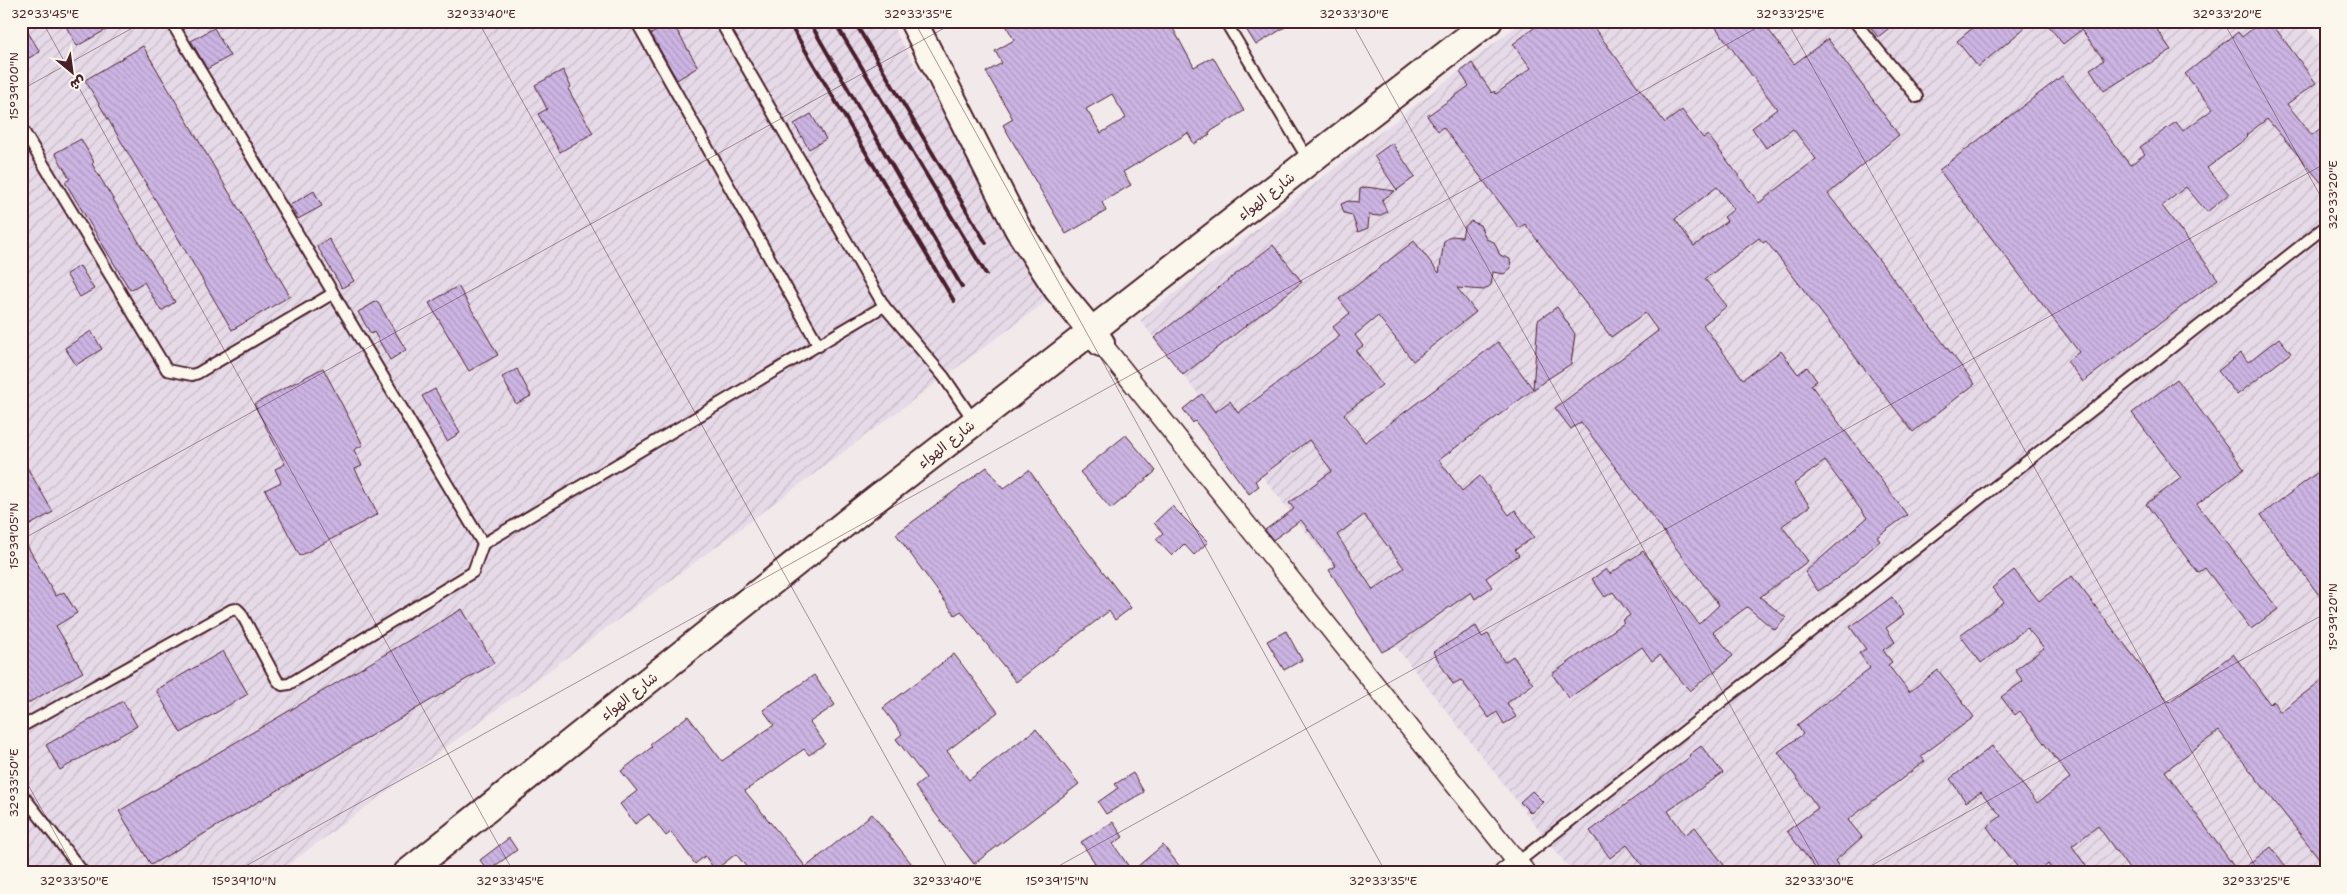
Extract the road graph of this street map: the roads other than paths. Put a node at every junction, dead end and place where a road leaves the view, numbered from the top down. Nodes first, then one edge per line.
1 (636, 21) edge
2 (720, 21) edge
3 (913, 21) edge
4 (1225, 21) edge
5 (1489, 21) edge
6 (1854, 21) edge
7 (176, 30) dead end
8 (1917, 96) dead end
9 (21, 127) edge
10 (1309, 162) junction
11 (2326, 226) edge
12 (332, 294) junction
13 (884, 306) junction
14 (1097, 337) junction
15 (819, 346) junction
16 (975, 422) junction
17 (483, 544) junction
18 (21, 728) edge
19 (21, 793) edge
20 (1516, 869) edge
21 (83, 872) edge
22 (407, 873) edge

1 - 15 lane
2 - 13 lane
3 - 14 street
4 - 10 lane
5 - 10 street, شارع الهواء
6 - 8 lane
7 - 12 lane
9 - 12 lane
10 - 14 street, شارع الهواء
11 - 20 lane
12 - 17 lane
13 - 15 lane
13 - 16 lane
14 - 16 street, شارع الهواء
14 - 20 street
15 - 17 lane
16 - 22 street, شارع الهواء
17 - 18 lane
19 - 21 lane

